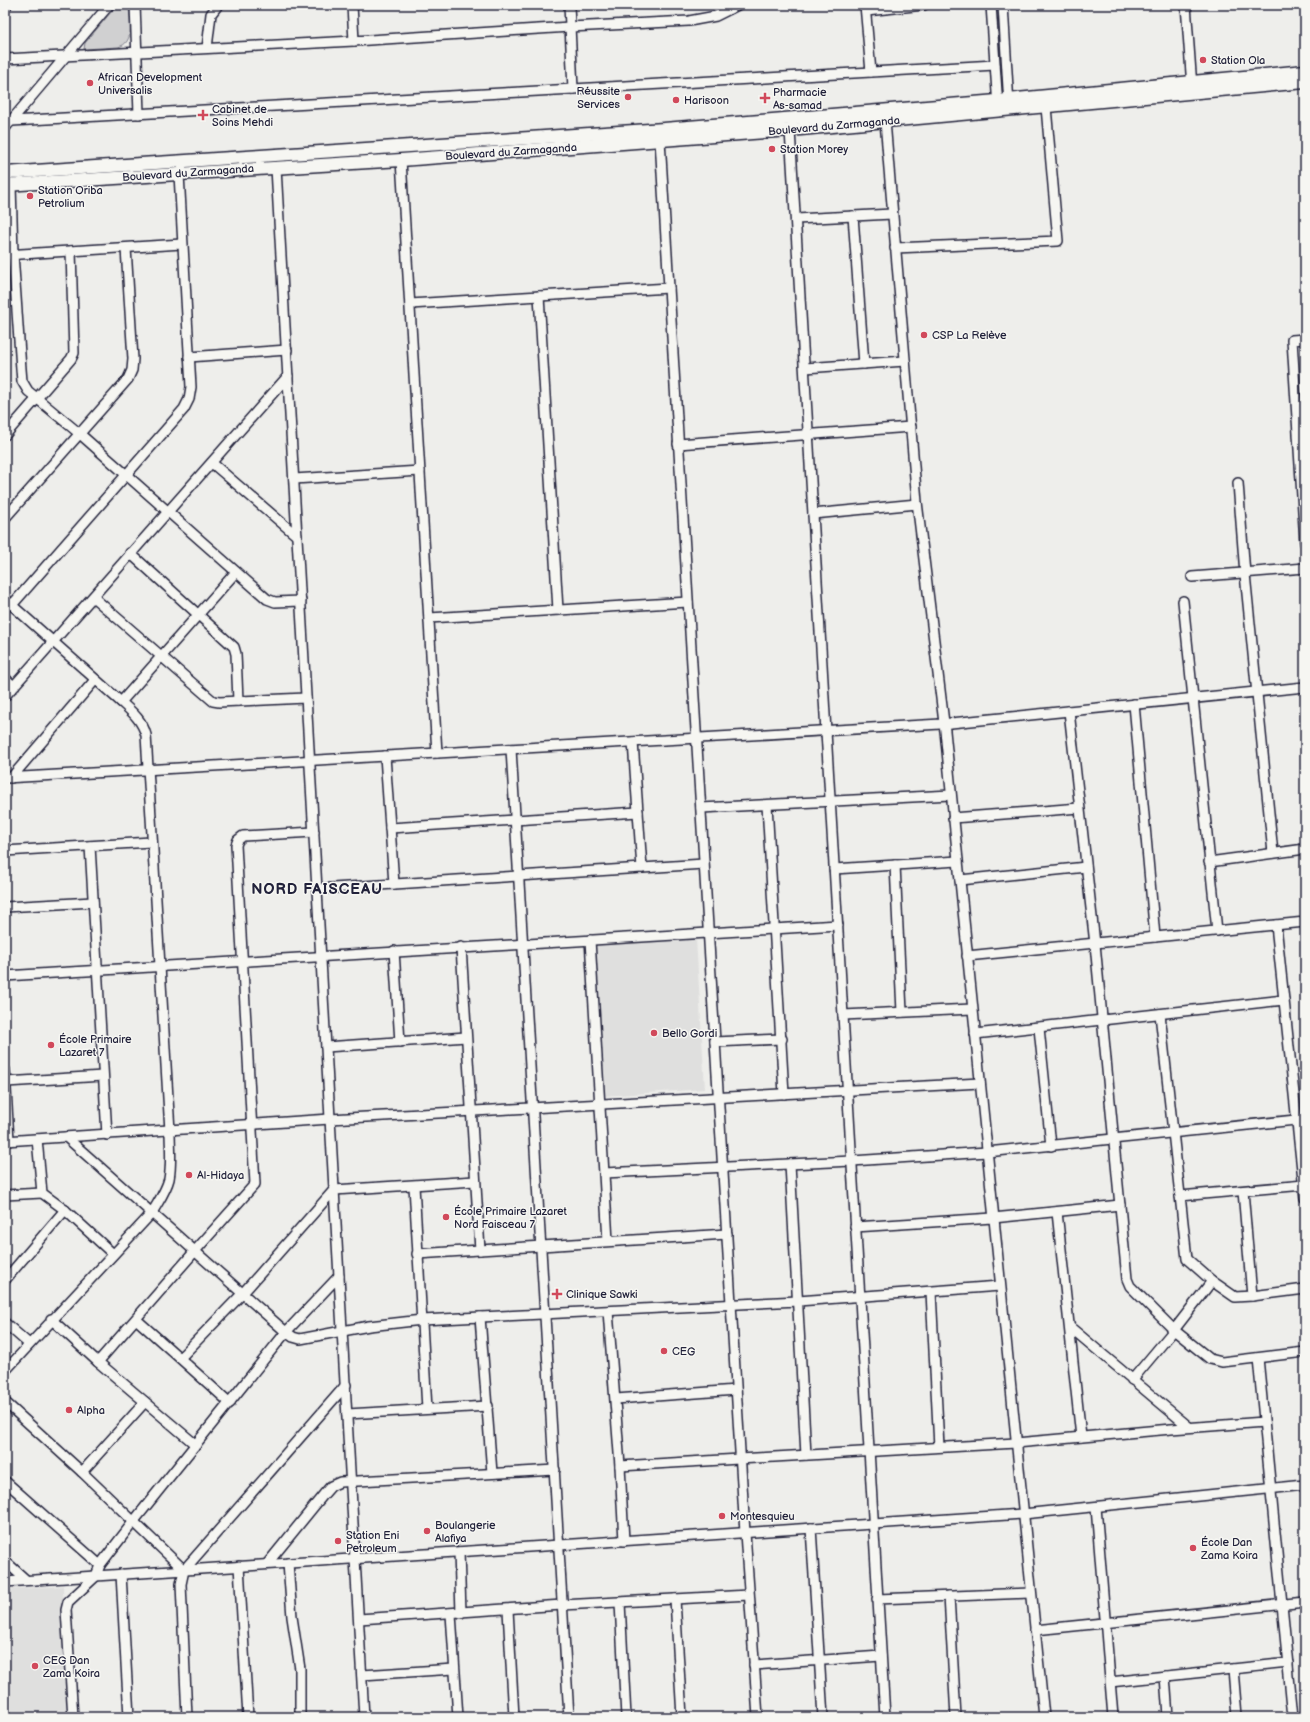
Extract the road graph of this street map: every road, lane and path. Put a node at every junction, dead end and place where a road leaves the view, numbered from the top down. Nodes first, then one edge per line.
1 (135, 5) edge
2 (218, 5) edge
3 (352, 5) edge
4 (569, 5) edge
5 (738, 5) edge
6 (924, 5) edge
7 (991, 5) edge
8 (1003, 5) edge
9 (1186, 5) edge
10 (105, 6) edge
11 (865, 8) edge
12 (570, 27) junction
13 (354, 41) junction
14 (207, 48) junction
15 (136, 52) junction
16 (65, 57) junction
17 (5, 59) edge
18 (995, 65) junction
19 (1305, 71) edge
20 (871, 72) junction
21 (1284, 78) junction
22 (1305, 82) edge
23 (1192, 87) junction
24 (573, 89) junction
25 (1006, 106) junction
26 (1046, 107) junction
27 (139, 114) junction
28 (12, 121) junction
29 (885, 121) junction
30 (5, 128) edge
31 (790, 130) junction
32 (660, 140) junction
33 (401, 160) junction
34 (276, 168) junction
35 (5, 173) edge
36 (179, 174) junction
37 (8, 185) edge
38 (892, 214) junction
39 (853, 216) junction
40 (796, 220) junction
41 (182, 244) junction
42 (126, 248) junction
43 (896, 248) junction
44 (71, 251) junction
45 (9, 254) edge
46 (669, 288) junction
47 (539, 296) junction
48 (410, 304) junction
49 (1305, 339) edge
50 (287, 350) junction
51 (189, 357) junction
52 (905, 362) junction
53 (864, 364) junction
54 (804, 368) junction
55 (288, 376) junction
56 (37, 398) junction
57 (911, 427) junction
58 (80, 434) junction
59 (808, 434) junction
60 (5, 435) edge
61 (678, 444) junction
62 (212, 463) junction
63 (420, 471) junction
64 (126, 475) junction
65 (294, 479) junction
66 (1238, 483) dead end
67 (917, 504) junction
68 (168, 513) junction
69 (813, 514) junction
70 (5, 518) edge
71 (297, 536) junction
72 (1305, 543) edge
73 (130, 554) junction
74 (1305, 568) edge
75 (236, 572) junction
76 (1245, 574) junction
77 (1192, 577) dead end
78 (93, 597) junction
79 (301, 601) junction
80 (1183, 601) dead end
81 (9, 602) edge
82 (688, 602) junction
83 (558, 610) junction
84 (199, 614) junction
85 (429, 618) junction
86 (52, 643) junction
87 (162, 656) junction
88 (5, 678) edge
89 (95, 680) junction
90 (1305, 686) edge
91 (14, 687) junction
92 (1256, 692) junction
93 (5, 696) edge
94 (306, 698) junction
95 (1193, 698) junction
96 (238, 701) junction
97 (121, 702) junction
98 (1134, 704) junction
99 (1069, 711) junction
100 (944, 724) junction
101 (826, 731) junction
102 (696, 738) junction
103 (633, 742) junction
104 (511, 749) junction
105 (437, 753) junction
106 (385, 756) junction
107 (310, 760) junction
108 (148, 770) junction
109 (8, 778) edge
110 (951, 795) junction
111 (830, 802) junction
112 (767, 805) junction
113 (701, 808) junction
114 (1079, 808) junction
115 (638, 812) junction
116 (953, 818) junction
117 (516, 820) junction
118 (390, 828) junction
119 (314, 832) junction
120 (152, 842) junction
121 (90, 846) junction
122 (1305, 849) edge
123 (5, 851) edge
124 (1273, 853) junction
125 (958, 861) junction
126 (1209, 862) junction
127 (704, 864) junction
128 (895, 865) junction
129 (1086, 867) junction
130 (642, 868) junction
131 (834, 869) junction
132 (519, 876) junction
133 (960, 880) junction
134 (394, 884) junction
135 (317, 889) junction
136 (93, 902) junction
137 (5, 907) edge
138 (1305, 922) edge
139 (838, 925) junction
140 (1276, 925) junction
141 (775, 928) junction
142 (1217, 931) junction
143 (708, 933) junction
144 (1155, 938) junction
145 (590, 940) junction
146 (523, 943) junction
147 (1095, 944) junction
148 (461, 947) junction
149 (394, 951) junction
150 (321, 956) junction
151 (967, 956) junction
152 (242, 962) junction
153 (159, 966) junction
154 (97, 969) junction
155 (5, 976) edge
156 (1284, 1000) junction
157 (972, 1009) junction
158 (902, 1012) junction
159 (1160, 1014) junction
160 (843, 1015) junction
161 (1102, 1020) junction
162 (1039, 1028) junction
163 (975, 1034) junction
164 (466, 1038) junction
165 (782, 1039) junction
166 (400, 1042) junction
167 (715, 1042) junction
168 (326, 1047) junction
169 (5, 1070) edge
170 (103, 1076) junction
171 (6, 1082) edge
172 (980, 1083) junction
173 (847, 1090) junction
174 (784, 1094) junction
175 (718, 1097) junction
176 (600, 1105) junction
177 (533, 1109) junction
178 (471, 1112) junction
179 (330, 1119) junction
180 (1301, 1120) edge
181 (252, 1126) junction
182 (170, 1131) junction
183 (1173, 1133) junction
184 (106, 1135) junction
185 (66, 1137) junction
186 (37, 1139) junction
187 (1113, 1139) junction
188 (7, 1141) edge
189 (1051, 1146) junction
190 (987, 1152) junction
191 (852, 1161) junction
192 (790, 1164) junction
193 (722, 1167) junction
194 (604, 1173) junction
195 (475, 1181) junction
196 (1304, 1185) junction
197 (414, 1186) junction
198 (334, 1190) junction
199 (1244, 1191) junction
200 (42, 1193) junction
201 (5, 1195) edge
202 (1180, 1196) junction
203 (1305, 1198) edge
204 (1120, 1205) junction
205 (65, 1210) junction
206 (1057, 1212) junction
207 (152, 1213) junction
208 (993, 1218) junction
209 (855, 1227) junction
210 (726, 1234) junction
211 (608, 1241) junction
212 (541, 1246) junction
213 (480, 1250) junction
214 (195, 1251) junction
215 (113, 1254) junction
216 (417, 1254) junction
217 (339, 1276) junction
218 (5, 1280) edge
219 (1212, 1280) junction
220 (1000, 1286) junction
221 (1305, 1289) edge
222 (931, 1292) junction
223 (243, 1293) junction
224 (860, 1296) junction
225 (1252, 1296) junction
226 (798, 1301) junction
227 (731, 1304) junction
228 (608, 1311) junction
229 (545, 1313) junction
230 (480, 1317) junction
231 (52, 1319) junction
232 (136, 1319) junction
233 (422, 1320) junction
234 (5, 1323) edge
235 (1070, 1327) junction
236 (1174, 1330) junction
237 (286, 1332) junction
238 (342, 1332) junction
239 (29, 1344) junction
240 (1305, 1352) edge
241 (180, 1358) junction
242 (1258, 1358) junction
243 (98, 1362) junction
244 (5, 1371) edge
245 (1132, 1380) junction
246 (346, 1386) junction
247 (736, 1390) junction
248 (616, 1399) junction
249 (5, 1402) edge
250 (145, 1402) junction
251 (230, 1403) junction
252 (488, 1406) junction
253 (427, 1409) junction
254 (347, 1414) junction
255 (1264, 1422) junction
256 (1189, 1427) junction
257 (1081, 1436) junction
258 (1016, 1443) junction
259 (196, 1445) junction
260 (939, 1447) junction
261 (869, 1451) junction
262 (806, 1455) junction
263 (740, 1460) junction
264 (620, 1466) junction
265 (555, 1470) junction
266 (82, 1472) junction
267 (492, 1473) junction
268 (5, 1481) edge
269 (351, 1481) junction
270 (1305, 1485) edge
271 (1271, 1489) junction
272 (1096, 1507) junction
273 (1023, 1514) junction
274 (134, 1521) junction
275 (873, 1524) junction
276 (811, 1528) junction
277 (745, 1533) junction
278 (624, 1541) junction
279 (560, 1545) junction
280 (459, 1552) junction
281 (355, 1558) junction
282 (5, 1561) edge
283 (288, 1563) junction
284 (267, 1564) junction
285 (100, 1566) junction
286 (239, 1566) junction
287 (184, 1570) junction
288 (121, 1574) junction
289 (96, 1576) junction
290 (26, 1580) junction
291 (5, 1582) edge
292 (1031, 1593) junction
293 (749, 1595) junction
294 (949, 1596) junction
295 (675, 1599) junction
296 (878, 1599) junction
297 (1305, 1602) edge
298 (620, 1603) junction
299 (562, 1605) junction
300 (1282, 1605) junction
301 (508, 1610) junction
302 (461, 1613) junction
303 (451, 1614) junction
304 (359, 1619) junction
305 (1105, 1622) junction
306 (1035, 1630) junction
307 (881, 1656) junction
308 (819, 1660) junction
309 (1288, 1663) junction
310 (754, 1665) junction
311 (454, 1669) junction
312 (1233, 1669) junction
313 (362, 1675) junction
314 (1165, 1676) junction
315 (1110, 1682) junction
316 (73, 1717) edge
317 (129, 1717) edge
318 (187, 1717) edge
319 (248, 1717) edge
320 (300, 1717) edge
321 (364, 1717) edge
322 (458, 1717) edge
323 (514, 1717) edge
324 (569, 1717) edge
325 (626, 1717) edge
326 (682, 1717) edge
327 (758, 1717) edge
328 (823, 1717) edge
329 (884, 1717) edge
330 (956, 1717) edge
331 (1044, 1717) edge
332 (1113, 1717) edge
333 (1168, 1717) edge
334 (1237, 1717) edge
335 (1293, 1717) edge

1 - 15 street
2 - 14 street
3 - 13 street
4 - 12 street
5 - 12 street
6 - 11 street
7 - 18 street
8 - 25 street
9 - 23 street
10 - 16 street
11 - 20 street
12 - 13 street
12 - 24 street
13 - 14 street
14 - 15 street
15 - 16 street
15 - 27 street
16 - 17 street
16 - 28 street
18 - 20 street
18 - 25 street
19 - 21 main road
20 - 24 street
21 - 22 main road
21 - 23 main road
23 - 25 main road
23 - 26 main road
24 - 27 street
25 - 26 main road
25 - 29 main road, Boulevard du Zarmaganda
25 - 35 main road, Boulevard du Zarmaganda
26 - 43 street
27 - 28 street
28 - 30 street
29 - 31 main road, Boulevard du Zarmaganda
29 - 38 street
31 - 32 main road, Boulevard du Zarmaganda
31 - 40 street
32 - 33 main road, Boulevard du Zarmaganda
32 - 46 street
33 - 34 main road, Boulevard du Zarmaganda
33 - 48 street
34 - 36 main road, Boulevard du Zarmaganda
34 - 50 street
36 - 37 main road, Boulevard du Zarmaganda
36 - 41 street
37 - 45 street
38 - 39 street
38 - 43 street
39 - 40 street
39 - 53 street
40 - 54 street
41 - 42 street
41 - 51 street
42 - 44 street
42 - 58 street
43 - 52 street
44 - 45 street
44 - 56 street
45 - 56 street
46 - 47 street
46 - 61 street
47 - 48 street
47 - 83 street
48 - 63 street
49 - 72 street
50 - 51 street
50 - 55 street
51 - 64 street
52 - 53 street
52 - 57 street
53 - 54 street
54 - 59 street
55 - 62 street
55 - 65 street
56 - 58 street
56 - 60 street
57 - 59 street
57 - 67 street
58 - 64 street
58 - 70 street
59 - 61 street
59 - 69 street
61 - 82 street
62 - 68 street
62 - 71 street
63 - 65 street
63 - 85 street
64 - 68 street
64 - 81 street
65 - 71 street
66 - 76 street
67 - 69 street
67 - 100 street
68 - 73 street
68 - 75 street
69 - 101 street
71 - 79 street
73 - 78 street
73 - 84 street
74 - 76 street
75 - 79 street
75 - 84 street
76 - 77 street
76 - 92 street
78 - 86 street
78 - 87 street
79 - 94 street
80 - 95 street
81 - 86 street
82 - 83 street
82 - 102 street
83 - 85 street
84 - 87 street
84 - 96 street
85 - 105 street
86 - 89 street
86 - 91 street
87 - 96 street
87 - 97 street
88 - 91 street
89 - 97 street
89 - 109 street
90 - 92 street
91 - 93 street
92 - 95 street
92 - 124 street
94 - 96 street
94 - 107 street
95 - 98 street
95 - 126 street
97 - 108 street
98 - 99 street
98 - 144 street
99 - 100 street
99 - 114 street
100 - 101 street
100 - 110 street
101 - 102 street
101 - 111 street
102 - 103 street
102 - 113 street
103 - 104 street
103 - 115 street
104 - 105 street
104 - 117 street
105 - 106 street
106 - 107 street
106 - 118 street
107 - 108 street
107 - 119 street
108 - 109 street
108 - 120 street
110 - 111 street
110 - 116 street
111 - 112 street
111 - 131 street
112 - 113 street
112 - 141 street
113 - 127 street
114 - 116 street
114 - 129 street
115 - 117 street
115 - 130 street
116 - 125 street
117 - 118 street
117 - 132 street
118 - 134 street
119 - 135 street
119 - 152 street
120 - 121 street
120 - 153 street
121 - 123 street
121 - 136 street
122 - 124 street
124 - 126 street
125 - 128 street
125 - 133 street
126 - 142 street
127 - 130 street
127 - 143 street
128 - 131 street
128 - 158 street
129 - 133 street
129 - 147 street
130 - 132 street
131 - 139 street
132 - 134 street
132 - 146 street
133 - 151 street
134 - 135 street
135 - 150 street
136 - 137 street
136 - 154 street
138 - 140 street
139 - 141 street
139 - 160 street
140 - 142 street
140 - 156 street
141 - 143 street
141 - 165 street
142 - 144 street
143 - 145 street
143 - 167 street
144 - 147 street
145 - 146 street
145 - 176 street
146 - 148 street
146 - 177 street
147 - 151 street
147 - 161 street
148 - 149 street
148 - 164 street
149 - 150 street
149 - 166 street
150 - 152 street
150 - 168 street
151 - 157 street
152 - 153 street
152 - 181 street
153 - 154 street
153 - 182 street
154 - 155 street
154 - 170 street
156 - 159 street
156 - 180 street
157 - 158 street
157 - 163 street
158 - 160 street
159 - 161 street
159 - 183 street
160 - 173 street
161 - 162 street
161 - 187 street
162 - 163 street
162 - 189 street
163 - 172 street
164 - 166 street
164 - 178 street
165 - 167 street
165 - 174 street
166 - 168 street
167 - 175 street
168 - 179 street
169 - 171 street
170 - 171 street
170 - 184 street
171 - 188 street
172 - 173 street
172 - 190 street
173 - 174 street
173 - 191 street
174 - 175 street
175 - 176 street
175 - 193 street
176 - 177 street
176 - 194 street
177 - 178 street
177 - 212 street
178 - 179 street
178 - 195 street
179 - 181 street
179 - 198 street
180 - 183 street
180 - 196 street
181 - 182 street
181 - 214 street
182 - 184 street
182 - 207 street
183 - 187 street
183 - 202 street
184 - 185 street
185 - 186 street
185 - 207 street
186 - 188 street
186 - 200 street
187 - 189 street
187 - 204 street
189 - 190 street
190 - 191 street
190 - 208 street
191 - 192 street
191 - 209 street
192 - 193 street
192 - 226 street
193 - 194 street
193 - 210 street
194 - 211 street
195 - 197 street
195 - 213 street
196 - 199 street
196 - 203 street
197 - 198 street
197 - 216 street
198 - 217 street
198 - 223 street
199 - 202 street
199 - 225 street
200 - 201 street
200 - 205 street
202 - 219 street
204 - 206 street
204 - 236 street
205 - 215 street
205 - 218 street
206 - 208 street
206 - 235 street
207 - 214 street
207 - 215 street
208 - 209 street
208 - 220 street
209 - 224 street
210 - 211 street
210 - 227 street
211 - 212 street
212 - 213 street
212 - 229 street
213 - 216 street
214 - 223 street
214 - 232 street
215 - 231 street
216 - 233 street
217 - 237 street
217 - 238 street
219 - 225 street
219 - 236 street
220 - 222 street
220 - 258 street
221 - 225 street
222 - 224 street
222 - 260 street
223 - 237 street
223 - 241 street
224 - 226 street
224 - 261 street
226 - 227 street
226 - 262 street
227 - 228 street
227 - 247 street
228 - 229 street
228 - 248 street
229 - 230 street
229 - 265 street
230 - 233 street
230 - 252 street
231 - 239 street
231 - 243 street
232 - 241 street
232 - 243 street
233 - 238 street
233 - 253 street
234 - 239 street
235 - 245 street
235 - 257 street
236 - 242 street
236 - 245 street
237 - 238 street
237 - 251 street
238 - 246 street
239 - 244 street
240 - 242 street
241 - 251 street
242 - 255 street
243 - 250 street
245 - 256 street
246 - 254 street
246 - 287 street
247 - 248 street
247 - 263 street
248 - 264 street
249 - 266 street
250 - 259 street
250 - 266 street
251 - 259 street
252 - 253 street
252 - 267 street
253 - 254 street
254 - 269 street
255 - 256 street
255 - 271 street
256 - 257 street
257 - 258 street
258 - 260 street
258 - 273 street
259 - 274 street
260 - 261 street
261 - 262 street
261 - 275 street
262 - 263 street
263 - 264 street
263 - 277 street
264 - 278 street
265 - 267 street
265 - 279 street
266 - 274 street
267 - 269 street
268 - 285 street
269 - 281 street
269 - 284 street
270 - 271 street
271 - 272 street
271 - 300 street
272 - 273 street
272 - 305 street
273 - 275 street
273 - 292 street
274 - 285 street
274 - 287 street
275 - 276 street
275 - 296 street
276 - 277 street
276 - 308 street
277 - 278 street
277 - 293 street
278 - 279 street
279 - 280 street
279 - 299 street
280 - 281 street
280 - 302 street
281 - 283 street
281 - 304 street
282 - 290 street
283 - 284 street
283 - 320 street
284 - 286 street
285 - 289 street
286 - 287 street
286 - 319 street
287 - 288 street
287 - 318 street
288 - 289 street
288 - 317 street
289 - 290 street
289 - 316 street
290 - 291 street
292 - 294 street
292 - 306 street
293 - 295 street
293 - 310 street
294 - 296 street
294 - 330 street
295 - 298 street
295 - 326 street
296 - 307 street
297 - 300 street
298 - 299 street
298 - 325 street
299 - 301 street
299 - 324 street
300 - 305 street
300 - 309 street
301 - 302 street
301 - 323 street
302 - 303 street
303 - 304 street
303 - 311 street
304 - 313 street
305 - 306 street
305 - 315 street
306 - 331 street
307 - 308 street
307 - 329 street
308 - 310 street
308 - 328 street
309 - 312 street
309 - 335 street
310 - 327 street
311 - 313 street
311 - 322 street
312 - 314 street
312 - 334 street
313 - 321 street
314 - 315 street
314 - 333 street
315 - 332 street

